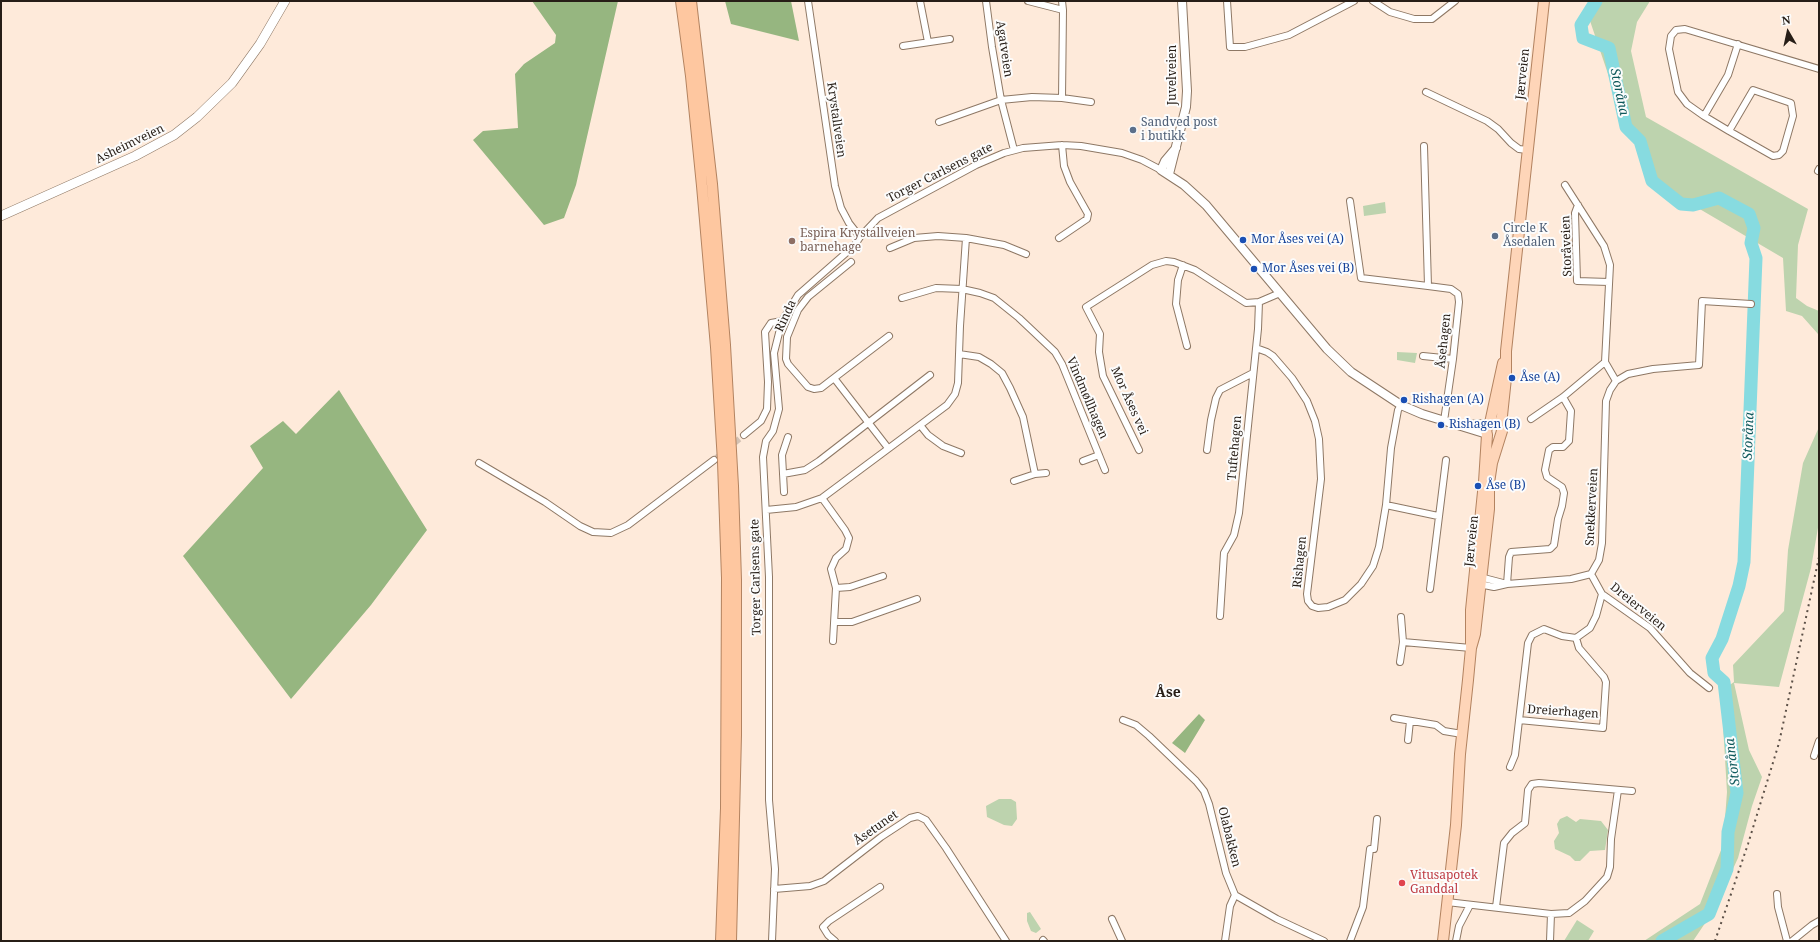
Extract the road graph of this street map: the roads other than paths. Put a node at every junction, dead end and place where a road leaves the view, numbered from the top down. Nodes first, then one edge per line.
1 (285, 1) edge
2 (681, 1) edge
3 (691, 1) edge
4 (808, 1) edge
5 (920, 1) edge
6 (986, 1) edge
7 (1028, 1) edge
8 (1062, 1) edge
9 (1182, 1) edge
10 (1227, 1) edge
11 (1354, 1) edge
12 (1373, 1) edge
13 (1455, 1) edge
14 (1544, 1) edge
15 (1063, 10) junction
16 (950, 39) dead end
17 (928, 42) junction
18 (1738, 44) junction
19 (903, 46) dead end
20 (1819, 69) edge
21 (1426, 92) dead end
22 (1062, 98) junction
23 (1001, 100) junction
24 (1091, 102) dead end
25 (1704, 116) junction
26 (939, 122) dead end
27 (1729, 131) junction
28 (1062, 145) junction
29 (1424, 146) dead end
30 (1176, 148) junction
31 (1014, 150) junction
32 (1527, 150) junction
33 (1161, 170) junction
34 (1169, 174) junction
35 (1565, 185) dead end
36 (1350, 201) dead end
37 (1578, 205) junction
38 (1, 216) edge
39 (860, 237) junction
40 (966, 238) junction
41 (1059, 238) dead end
42 (890, 248) dead end
43 (1026, 254) dead end
44 (851, 262) dead end
45 (1183, 265) junction
46 (1609, 282) junction
47 (1428, 286) junction
48 (962, 289) junction
49 (1280, 293) junction
50 (902, 298) dead end
51 (1259, 302) junction
52 (1751, 304) dead end
53 (782, 321) junction
54 (889, 336) dead end
55 (1187, 346) dead end
56 (1256, 348) junction
57 (1506, 352) junction
58 (959, 354) junction
59 (1423, 356) dead end
60 (1453, 359) junction
61 (1604, 362) junction
62 (1253, 373) junction
63 (930, 375) dead end
64 (834, 378) junction
65 (1616, 381) junction
66 (1563, 397) junction
67 (1401, 405) junction
68 (1531, 419) dead end
69 (1444, 421) junction
70 (868, 422) junction
71 (1489, 424) junction
72 (920, 425) junction
73 (1460, 425) junction
74 (1501, 425) junction
75 (744, 435) tunnel mouth
76 (1487, 435) junction
77 (788, 437) dead end
78 (1500, 437) junction
79 (888, 448) junction
80 (1138, 450) dead end
81 (1207, 450) dead end
82 (960, 453) dead end
83 (1099, 455) junction
84 (714, 460) tunnel mouth
85 (1446, 460) dead end
86 (1083, 461) dead end
87 (479, 462) dead end
88 (1105, 470) dead end
89 (1046, 473) dead end
90 (783, 474) junction
91 (1035, 474) junction
92 (1014, 481) dead end
93 (784, 492) dead end
94 (822, 498) junction
95 (1386, 505) junction
96 (766, 510) junction
97 (1438, 516) junction
98 (1591, 574) junction
99 (883, 576) dead end
100 (1479, 580) junction
101 (1507, 584) junction
102 (836, 588) junction
103 (1430, 589) dead end
104 (1602, 594) junction
105 (917, 599) dead end
106 (1220, 616) dead end
107 (1401, 617) dead end
108 (834, 622) junction
109 (1576, 638) junction
110 (833, 641) dead end
111 (1402, 642) junction
112 (1471, 648) junction
113 (1400, 662) dead end
114 (1708, 688) dead end
115 (1394, 718) dead end
116 (1123, 720) dead end
117 (1519, 720) junction
118 (1410, 721) junction
119 (1462, 734) junction
120 (1408, 740) dead end
121 (1819, 741) edge
122 (1460, 754) junction
123 (1814, 756) dead end
124 (1510, 766) dead end
125 (1618, 790) junction
126 (1632, 791) dead end
127 (1378, 820) dead end
128 (880, 888) dead end
129 (774, 889) junction
130 (1777, 894) dead end
131 (1235, 895) junction
132 (1447, 902) junction
133 (1470, 905) junction
134 (1496, 907) junction
135 (1551, 914) junction
136 (1112, 919) dead end
137 (1819, 921) edge
138 (721, 941) edge
139 (730, 941) edge
140 (772, 941) edge
141 (835, 941) edge
142 (1006, 941) edge
143 (1122, 941) edge
144 (1225, 941) edge
145 (1324, 941) edge
146 (1350, 941) edge
147 (1438, 941) edge
148 (1443, 941) edge
149 (1456, 941) edge
150 (1550, 941) edge
151 (1787, 941) edge
152 (1792, 941) edge

1 - 38 main road, Asheimveien
2 - 138 highway
3 - 139 highway
4 - 39 street, Krystallveien
5 - 17 street
6 - 23 street, Agatveien
7 - 15 street
8 - 15 street
9 - 30 street, Juvelveien
10 - 11 street
12 - 13 street
14 - 32 main road, Jærveien
15 - 22 street
16 - 17 street
17 - 19 street
18 - 20 street
18 - 25 street
18 - 25 street
21 - 32 street
22 - 23 street
22 - 24 street
23 - 26 street
23 - 31 street, Agatveien
25 - 27 street
27 - 27 street
28 - 31 street, Torger Carlsens gate
28 - 33 street, Torger Carlsens gate
28 - 41 street
29 - 47 street
30 - 33 street, Juvelveien
30 - 34 street, Juvelveien
31 - 39 street, Torger Carlsens gate
32 - 57 main road, Jærveien
33 - 34 street, Torger Carlsens gate
34 - 49 street, Torger Carlsens gate
35 - 37 street
36 - 47 street, Åsehagen
37 - 46 street
37 - 46 street, Storåveien
39 - 53 street, Torger Carlsens gate
40 - 42 street
40 - 43 street
40 - 48 street
44 - 64 street, Rinda
45 - 51 street, Mor Åses vei
45 - 55 street
45 - 80 street, Mor Åses vei
46 - 61 street
47 - 60 street, Åsehagen
48 - 50 street, Vindmøllhagen
48 - 58 street
48 - 83 street, Vindmøllhagen
49 - 51 street
49 - 67 street, Torger Carlsens gate
51 - 56 street, Tuftehagen
52 - 65 street
53 - 75 street
53 - 96 street, Torger Carlsens gate
54 - 64 street, Rinda
56 - 62 street, Tuftehagen
56 - 95 street, Rishagen
57 - 71 main road, Jærveien
57 - 74 main road, Jærveien
58 - 72 street
58 - 91 street
59 - 60 street
60 - 69 street, Åsehagen
61 - 65 street
61 - 66 street
62 - 81 street
62 - 106 street, Tuftehagen
63 - 70 street
64 - 70 street
65 - 98 street, Snekkerveien
66 - 68 street
66 - 101 street
67 - 69 street, Torger Carlsens gate
67 - 95 street, Rishagen
69 - 73 street, Torger Carlsens gate
70 - 79 street
70 - 90 street
71 - 73 street, Torger Carlsens gate
71 - 74 main road
71 - 76 main road
72 - 79 street
72 - 82 street
73 - 76 street, Torger Carlsens gate
74 - 78 main road
76 - 78 main road
76 - 100 main road, Jærveien
77 - 90 street
78 - 100 main road, Jærveien
79 - 94 street
83 - 86 street
83 - 88 street, Vindmøllhagen
84 - 87 street
85 - 97 street
89 - 91 street
90 - 93 street
91 - 92 street
94 - 96 street
94 - 102 street
95 - 97 street
96 - 129 street, Torger Carlsens gate
97 - 103 street
98 - 101 street
98 - 104 street, Dreierveien
99 - 102 street
100 - 101 street
100 - 112 main road, Jærveien
102 - 108 street
104 - 109 street
104 - 114 street, Dreierveien
105 - 108 street
107 - 111 street
108 - 110 street
109 - 117 street, Dreierhagen
109 - 117 street, Dreierhagen
111 - 112 street
111 - 113 street
112 - 119 main road, Jærveien
115 - 118 street
116 - 131 street, Olabakken
117 - 124 street, Dreierhagen
118 - 119 street
118 - 120 street
119 - 122 main road, Jærveien
121 - 123 street
122 - 132 main road, Jærveien
122 - 147 main road, Jærveien
125 - 126 street
125 - 134 street
125 - 135 street
127 - 146 street
128 - 141 street
129 - 140 street, Torger Carlsens gate
129 - 142 street, Åsetunet
130 - 151 street
131 - 144 street
131 - 145 street
132 - 133 street
132 - 148 main road, Jærveien
133 - 134 street
133 - 149 street
134 - 135 street
135 - 150 street
136 - 143 street
137 - 152 street

